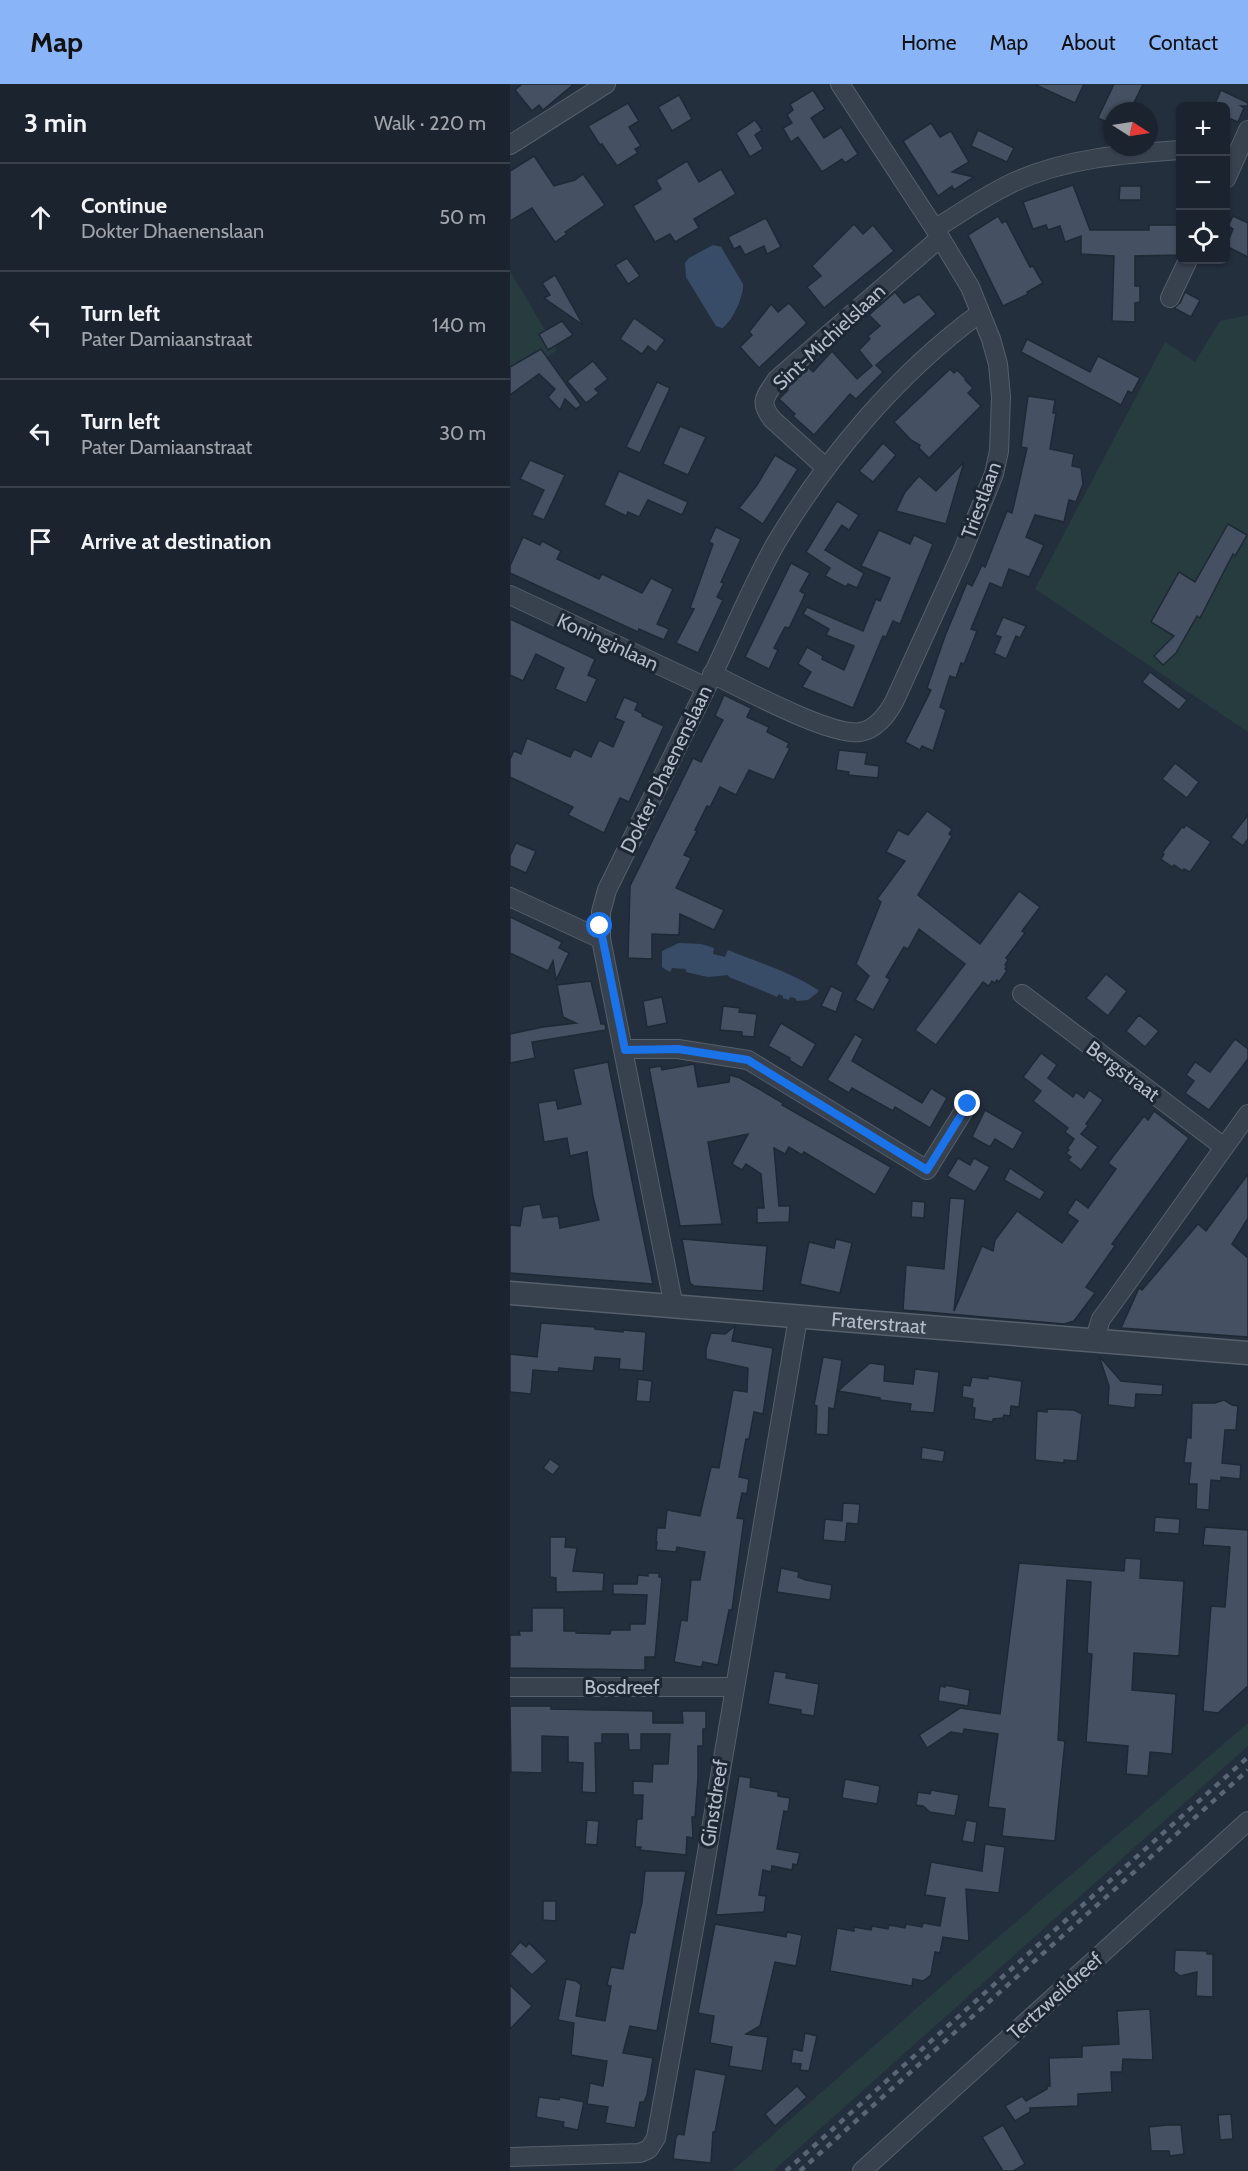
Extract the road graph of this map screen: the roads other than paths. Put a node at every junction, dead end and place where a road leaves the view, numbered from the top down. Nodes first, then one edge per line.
1 (606, 84) edge
2 (840, 84) edge
3 (1238, 140) edge
4 (510, 145) edge
5 (1176, 150) edge
6 (1230, 165) edge
7 (937, 234) junction
8 (1186, 264) edge
9 (1170, 298) dead end
10 (980, 313) junction
11 (826, 468) junction
12 (510, 595) edge
13 (709, 680) junction
14 (510, 897) edge
15 (601, 939) junction
16 (1022, 994) dead end
17 (625, 1050) junction
18 (968, 1104) dead end
19 (1248, 1114) edge
20 (1224, 1147) junction
21 (510, 1293) edge
22 (674, 1307) junction
23 (798, 1318) junction
24 (1094, 1341) junction
25 (1248, 1353) edge
26 (510, 1687) edge
27 (734, 1687) junction
28 (1248, 1821) edge
29 (510, 2157) edge
30 (862, 2171) edge

1 - 4 street
2 - 7 street, Triestlaan
3 - 6 street
5 - 7 street, Sint-Michielslaan
7 - 10 street, Triestlaan
7 - 11 street, Sint-Michielslaan
8 - 9 street
10 - 11 street, Dokter Dhaenenslaan
10 - 13 street, Triestlaan
11 - 13 street, Dokter Dhaenenslaan
12 - 13 street, Koninginlaan
13 - 15 street, Dokter Dhaenenslaan
14 - 15 street
15 - 17 street, Dokter Dhaenenslaan
16 - 20 street, Bergstraat
17 - 18 street
17 - 22 street, Dokter Dhaenenslaan
19 - 20 street
20 - 24 street
21 - 22 street, Fraterstraat
22 - 23 street, Fraterstraat
23 - 24 street, Fraterstraat
23 - 27 street, Ginstdreef
24 - 25 street, Fraterstraat
26 - 27 street, Bosdreef
27 - 29 street, Ginstdreef
28 - 30 street, Tertzweildreef

